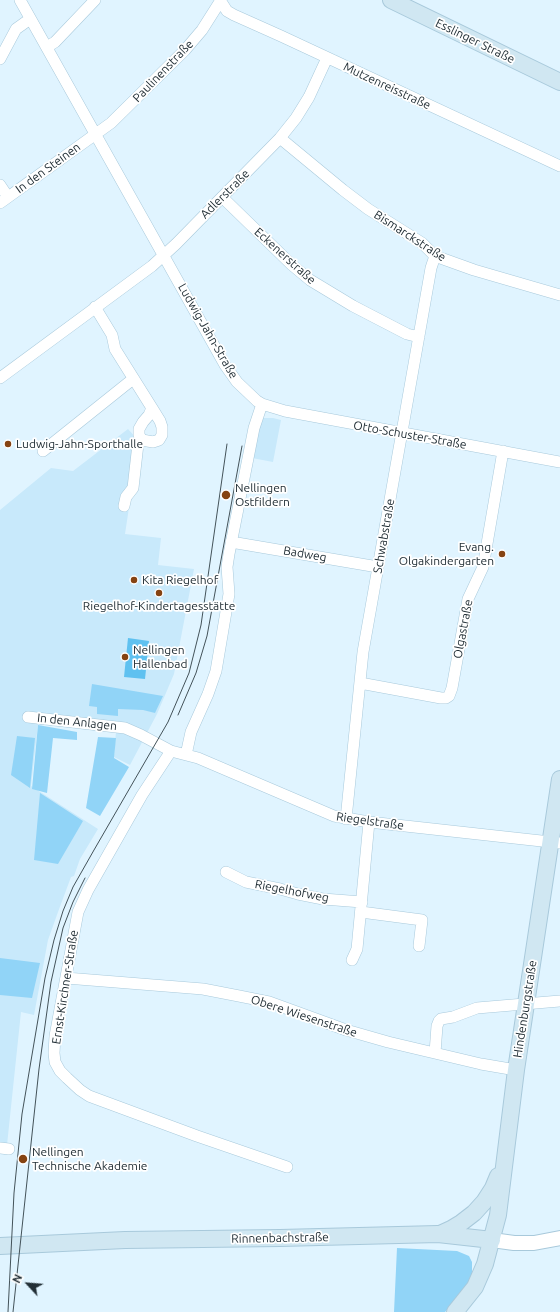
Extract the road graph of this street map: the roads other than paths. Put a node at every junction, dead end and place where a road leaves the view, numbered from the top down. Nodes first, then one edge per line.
1 (20, 0) edge
2 (95, 0) edge
3 (221, 0) edge
4 (391, 0) edge
5 (30, 19) junction
6 (47, 47) junction
7 (327, 58) junction
8 (0, 59) edge
9 (560, 82) edge
10 (96, 135) junction
11 (280, 138) junction
12 (560, 166) edge
13 (0, 185) edge
14 (222, 197) junction
15 (4, 200) edge
16 (163, 255) junction
17 (435, 256) junction
18 (560, 295) edge
19 (95, 307) junction
20 (419, 336) junction
21 (0, 378) edge
22 (133, 380) junction
23 (262, 404) junction
24 (152, 408) junction
25 (402, 433) junction
26 (142, 440) junction
27 (43, 451) dead end
28 (503, 451) junction
29 (560, 462) edge
30 (124, 506) dead end
31 (232, 542) junction
32 (378, 567) junction
33 (360, 683) junction
34 (28, 717) dead end
35 (147, 738) joint
36 (171, 751) junction
37 (186, 755) junction
38 (560, 779) edge
39 (346, 819) junction
40 (369, 822) junction
41 (555, 843) edge
42 (226, 872) dead end
43 (361, 907) junction
44 (419, 946) dead end
45 (352, 960) dead end
46 (66, 978) junction
47 (560, 1001) edge
48 (527, 1005) junction
49 (436, 1053) junction
50 (516, 1070) junction
51 (503, 1166) junction
52 (287, 1167) dead end
53 (438, 1234) junction
54 (560, 1238) edge
55 (492, 1240) junction
56 (0, 1246) edge
57 (455, 1312) edge

1 - 5 street, Ludwig-Jahn-Straße
2 - 6 street
3 - 7 street, Mutzenreisstraße
3 - 10 street, Paulinenstraße
4 - 9 main road, Esslinger Straße
5 - 6 street, Ludwig-Jahn-Straße
5 - 8 street
6 - 10 street, Ludwig-Jahn-Straße
7 - 11 street, Adlerstraße
7 - 12 street, Mutzenreisstraße
10 - 15 street, In den Steinen
10 - 16 street, Ludwig-Jahn-Straße
11 - 14 street, Adlerstraße
11 - 17 street, Bismarckstraße
13 - 15 street
14 - 16 street, Adlerstraße
14 - 20 street, Eckenerstraße
16 - 19 street, Adlerstraße
16 - 23 street, Ludwig-Jahn-Straße
17 - 18 street, Bismarckstraße
17 - 20 street, Schwabstraße
19 - 21 street, Adlerstraße
19 - 22 street
20 - 25 street, Schwabstraße
22 - 24 street
22 - 27 street
23 - 25 street, Otto-Schuster-Straße
23 - 31 street
24 - 26 street
24 - 26 street
25 - 28 street, Otto-Schuster-Straße
25 - 32 street, Schwabstraße
26 - 30 street
28 - 29 street, Otto-Schuster-Straße
28 - 33 street, Olgastraße
31 - 32 street, Badweg
31 - 37 street
32 - 33 street, Schwabstraße
33 - 39 street, Schwabstraße
34 - 35 street, In den Anlagen
35 - 36 street, Riegelstraße
36 - 37 street, Riegelstraße
36 - 46 street, Ernst-Kirchner-Straße
37 - 39 street, Riegelstraße
38 - 41 main road, Hindenburgstraße
39 - 40 street, Riegelstraße
40 - 41 street, Riegelstraße
40 - 43 street
41 - 48 main road, Hindenburgstraße
42 - 43 street, Riegelhofweg
43 - 44 street, Riegelhofweg
43 - 45 street
46 - 49 street, Obere Wiesenstraße
46 - 52 street, Ernst-Kirchner-Straße
47 - 48 street
48 - 49 street
48 - 50 main road, Hindenburgstraße
49 - 50 street, Obere Wiesenstraße
50 - 51 main road, Hindenburgstraße
51 - 53 main road
51 - 55 main road, Hindenburgstraße
53 - 55 main road, Rinnenbachstraße
53 - 56 main road, Rinnenbachstraße
54 - 55 street, Rinnenbachstraße
55 - 57 main road, Hindenburgstraße

